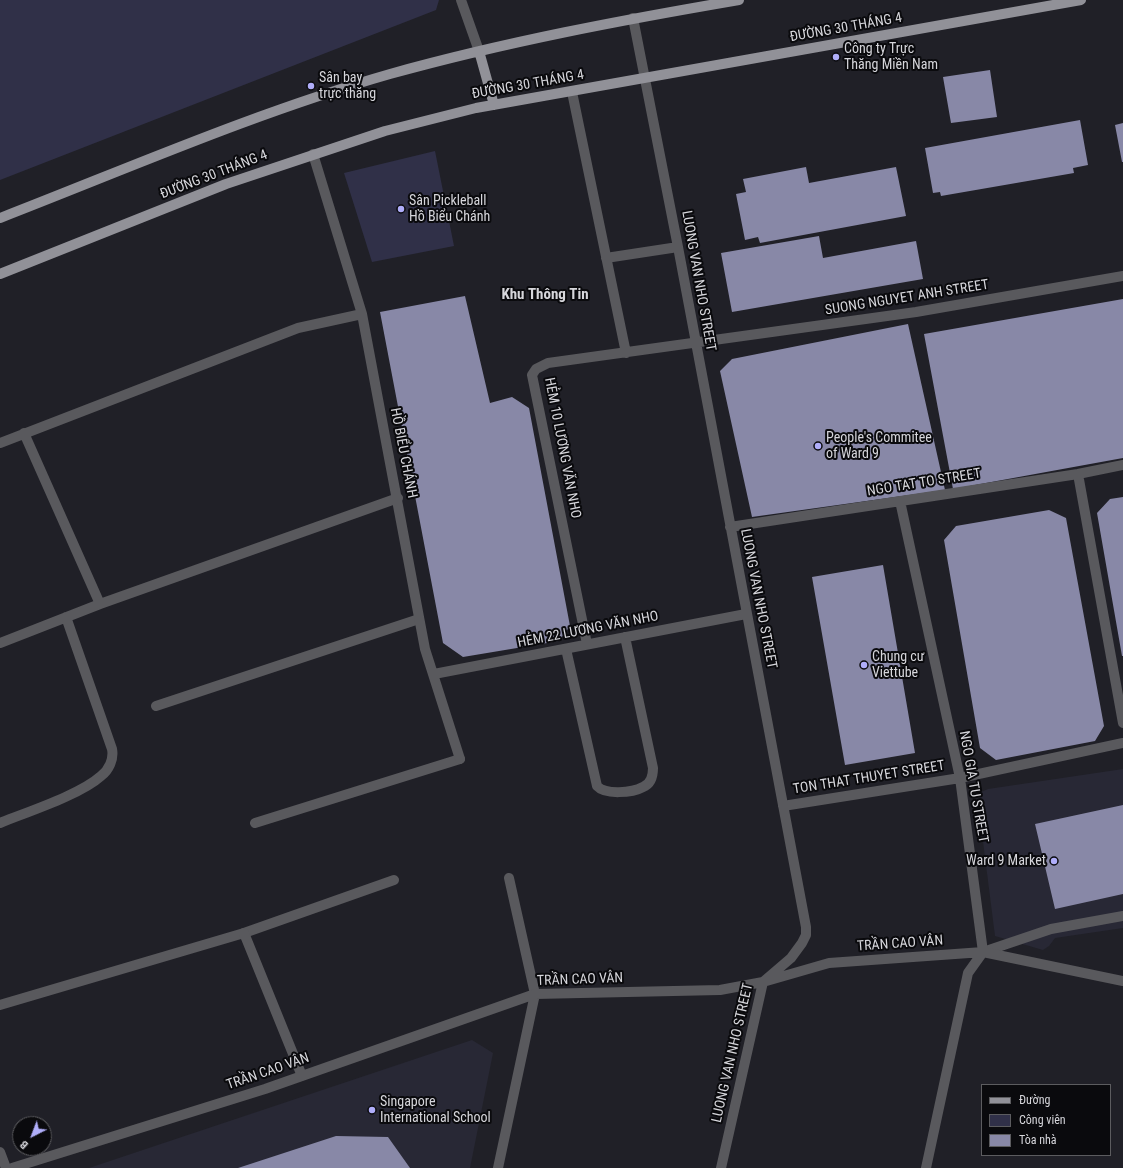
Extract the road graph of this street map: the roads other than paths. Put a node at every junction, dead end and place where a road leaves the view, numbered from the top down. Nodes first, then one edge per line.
1 (461, 0) edge
2 (739, 0) edge
3 (1081, 0) edge
4 (633, 18) junction
5 (479, 51) junction
6 (644, 79) junction
7 (572, 92) junction
8 (494, 105) junction
9 (313, 154) junction
10 (0, 218) edge
11 (678, 247) junction
12 (606, 258) junction
13 (0, 274) edge
14 (1123, 276) edge
15 (362, 314) junction
16 (695, 344) junction
17 (626, 353) junction
18 (24, 433) junction
19 (0, 443) edge
20 (1123, 465) edge
21 (1078, 474) junction
22 (398, 498) junction
23 (900, 501) junction
24 (730, 527) junction
25 (100, 604) junction
26 (746, 614) junction
27 (66, 617) junction
28 (418, 619) junction
29 (625, 637) junction
30 (0, 643) edge
31 (587, 644) junction
32 (566, 648) junction
33 (434, 674) junction
34 (156, 706) dead end
35 (1123, 723) edge
36 (1123, 743) edge
37 (960, 778) junction
38 (783, 806) junction
39 (0, 823) edge
40 (255, 823) dead end
41 (509, 878) dead end
42 (394, 880) dead end
43 (1123, 916) edge
44 (244, 933) junction
45 (984, 952) junction
46 (1123, 981) edge
47 (763, 982) junction
48 (535, 994) junction
49 (0, 1005) edge
50 (302, 1076) junction
51 (0, 1152) edge
52 (6, 1168) edge
53 (12, 1168) edge
54 (498, 1168) edge
55 (721, 1168) edge
56 (926, 1168) edge

1 - 5 street
2 - 4 main road
3 - 6 main road, ĐƯỜNG 30 THÁNG 4
4 - 5 main road
4 - 6 street, LUONG VAN NHO STREET
5 - 8 main road
5 - 10 main road
6 - 7 main road, ĐƯỜNG 30 THÁNG 4
6 - 11 street, LUONG VAN NHO STREET
7 - 8 main road, ĐƯỜNG 30 THÁNG 4
7 - 12 street
8 - 9 main road, ĐƯỜNG 30 THÁNG 4
9 - 13 main road, ĐƯỜNG 30 THÁNG 4
9 - 15 street, HỒ BIỂU CHÁNH
11 - 12 street
11 - 16 street, LUONG VAN NHO STREET
12 - 17 street
14 - 16 street, SUONG NGUYET ANH STREET
15 - 18 street
15 - 22 street, HỒ BIỂU CHÁNH
16 - 17 street, HẺM 10 LƯƠNG VĂN NHO
16 - 24 street, LUONG VAN NHO STREET
17 - 31 street, HẺM 10 LƯƠNG VĂN NHO
18 - 19 street
18 - 25 street
20 - 21 street, NGO TAT TO STREET
21 - 23 street, NGO TAT TO STREET
21 - 35 street
22 - 25 street
22 - 28 street, HỒ BIỂU CHÁNH
23 - 24 street, NGO TAT TO STREET
23 - 37 street, NGO GIA TU STREET
24 - 26 street, LUONG VAN NHO STREET
25 - 27 street
26 - 29 street, HẺM 22 LƯƠNG VĂN NHO
26 - 38 street, LUONG VAN NHO STREET
27 - 30 street
27 - 39 street
28 - 33 street, HỒ BIỂU CHÁNH
28 - 34 street
29 - 31 street, HẺM 22 LƯƠNG VĂN NHO
29 - 32 street
31 - 32 street, HẺM 22 LƯƠNG VĂN NHO
32 - 33 street, HẺM 22 LƯƠNG VĂN NHO
33 - 40 street, HỒ BIỂU CHÁNH
36 - 37 street, TON THAT THUYET STREET
37 - 38 street, TON THAT THUYET STREET
37 - 45 street, NGO GIA TU STREET
38 - 47 street, LUONG VAN NHO STREET
41 - 48 street
42 - 44 street
43 - 45 street
44 - 49 street
44 - 50 street
45 - 46 street, TRẦN CAO VÂN
45 - 47 street, TRẦN CAO VÂN
45 - 56 street
47 - 48 street, TRẦN CAO VÂN
47 - 55 street, LUONG VAN NHO STREET
48 - 50 street, TRẦN CAO VÂN
48 - 54 street
50 - 53 street, TRẦN CAO VÂN
51 - 52 street

